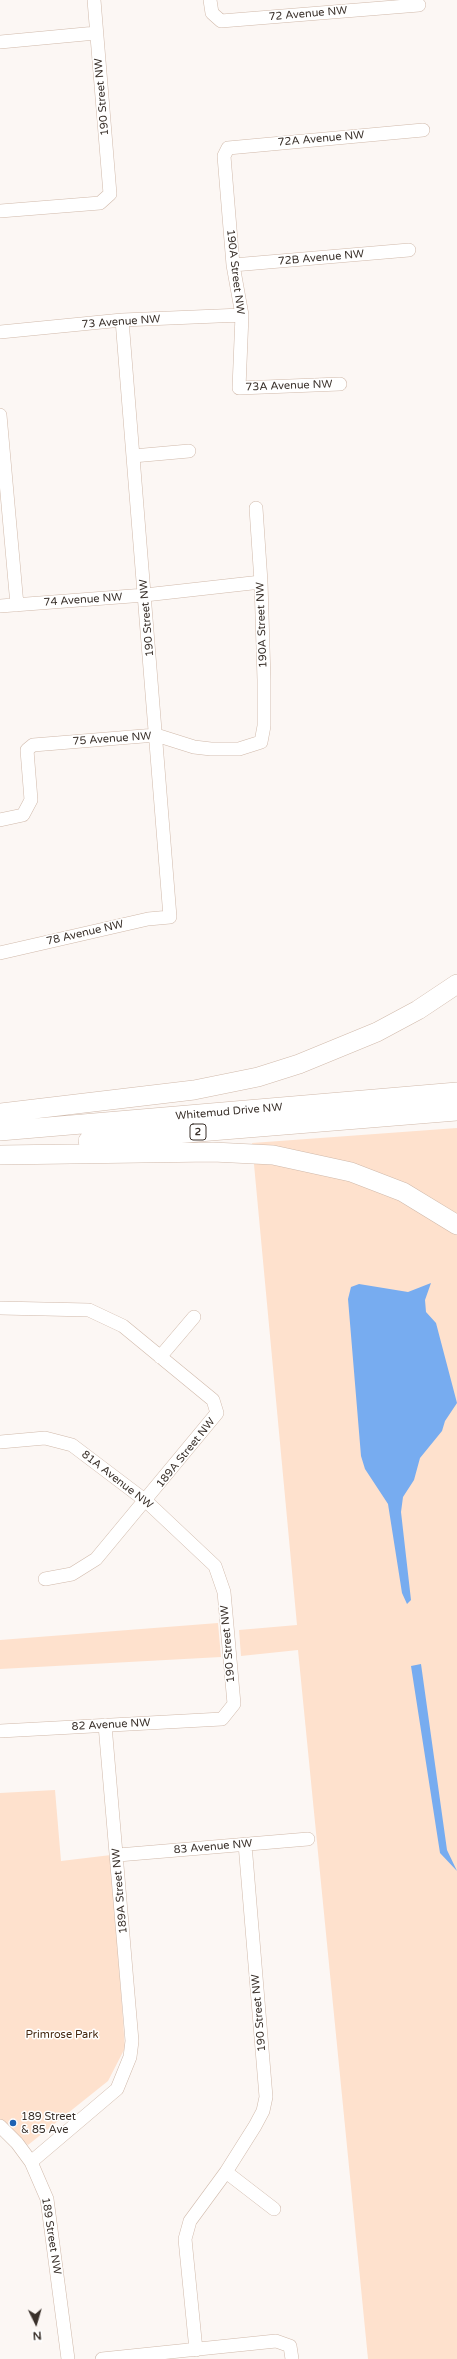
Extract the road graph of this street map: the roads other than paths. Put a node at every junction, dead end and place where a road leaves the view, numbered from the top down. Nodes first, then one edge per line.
1 (94, 0) edge
2 (210, 0) edge
3 (419, 5) dead end
4 (96, 33) junction
5 (0, 42) edge
6 (423, 130) dead end
7 (224, 156) joint
8 (0, 211) edge
9 (409, 250) dead end
10 (233, 265) junction
11 (242, 315) junction
12 (122, 320) junction
13 (0, 332) edge
14 (340, 384) dead end
15 (239, 388) joint
16 (0, 415) edge
17 (189, 452) dead end
18 (133, 456) junction
19 (256, 508) dead end
20 (261, 582) junction
21 (145, 595) junction
22 (17, 605) junction
23 (0, 606) edge
24 (156, 735) junction
25 (261, 742) joint
26 (0, 820) edge
27 (170, 916) joint
28 (0, 953) edge
29 (457, 984) edge
30 (457, 1086) edge
31 (457, 1092) edge
32 (394, 1098) junction
33 (457, 1111) edge
34 (0, 1113) edge
35 (0, 1131) edge
36 (0, 1148) edge
37 (0, 1155) edge
38 (457, 1225) edge
39 (0, 1308) edge
40 (194, 1317) dead end
41 (160, 1357) junction
42 (0, 1442) edge
43 (146, 1501) junction
44 (215, 1566) joint
45 (45, 1578) dead end
46 (222, 1719) joint
47 (105, 1725) junction
48 (0, 1731) edge
49 (308, 1839) dead end
50 (245, 1844) junction
51 (118, 1855) junction
52 (0, 2126) edge
53 (31, 2162) junction
54 (226, 2172) junction
55 (274, 2210) dead end
56 (196, 2350) junction
57 (291, 2353) edge
58 (68, 2359) edge
59 (102, 2359) edge

1 - 4 street, 190 Street NW
2 - 3 street, 72 Avenue NW
4 - 5 street
4 - 8 street, 190 Street NW
6 - 7 street, 72A Avenue NW
7 - 10 street, 190A Street NW
9 - 10 street, 72B Avenue NW
10 - 11 street, 190A Street NW
11 - 12 street, 73 Avenue NW
11 - 15 street, 190A Street NW
12 - 13 street, 73 Avenue NW
12 - 18 street, 190 Street NW
14 - 15 street, 73A Avenue NW
16 - 22 street
17 - 18 street
18 - 21 street, 190 Street NW
19 - 20 street, 190A Street NW
20 - 21 street, 74 Avenue NW
20 - 25 street, 190A Street NW
21 - 22 street, 74 Avenue NW
21 - 24 street, 190 Street NW
22 - 23 street, 74 Avenue NW
24 - 25 street, 75 Avenue NW
24 - 26 street, 75 Avenue NW
24 - 27 street, 190 Street NW
27 - 28 street, 78 Avenue NW
29 - 34 highway
30 - 32 highway
31 - 32 highway, Whitemud Drive NW
32 - 35 highway, Whitemud Drive NW / 2
33 - 36 highway, Whitemud Drive NW / 2
37 - 38 highway
39 - 41 street
40 - 41 street
41 - 43 street, 189A Street NW
42 - 43 street, 81A Avenue NW
43 - 44 street, 81A Avenue NW
43 - 45 street, 189A Street NW
44 - 46 street, 190 Street NW
46 - 47 street, 82 Avenue NW
47 - 48 street, 82 Avenue NW
47 - 51 street, 189A Street NW
49 - 50 street, 83 Avenue NW
50 - 51 street, 83 Avenue NW
50 - 54 street, 190 Street NW
51 - 53 street, 189A Street NW
52 - 53 street, 189 Street NW
53 - 58 street, 189 Street NW
54 - 55 street
54 - 56 street, 190 Street NW
56 - 57 street
56 - 59 street

